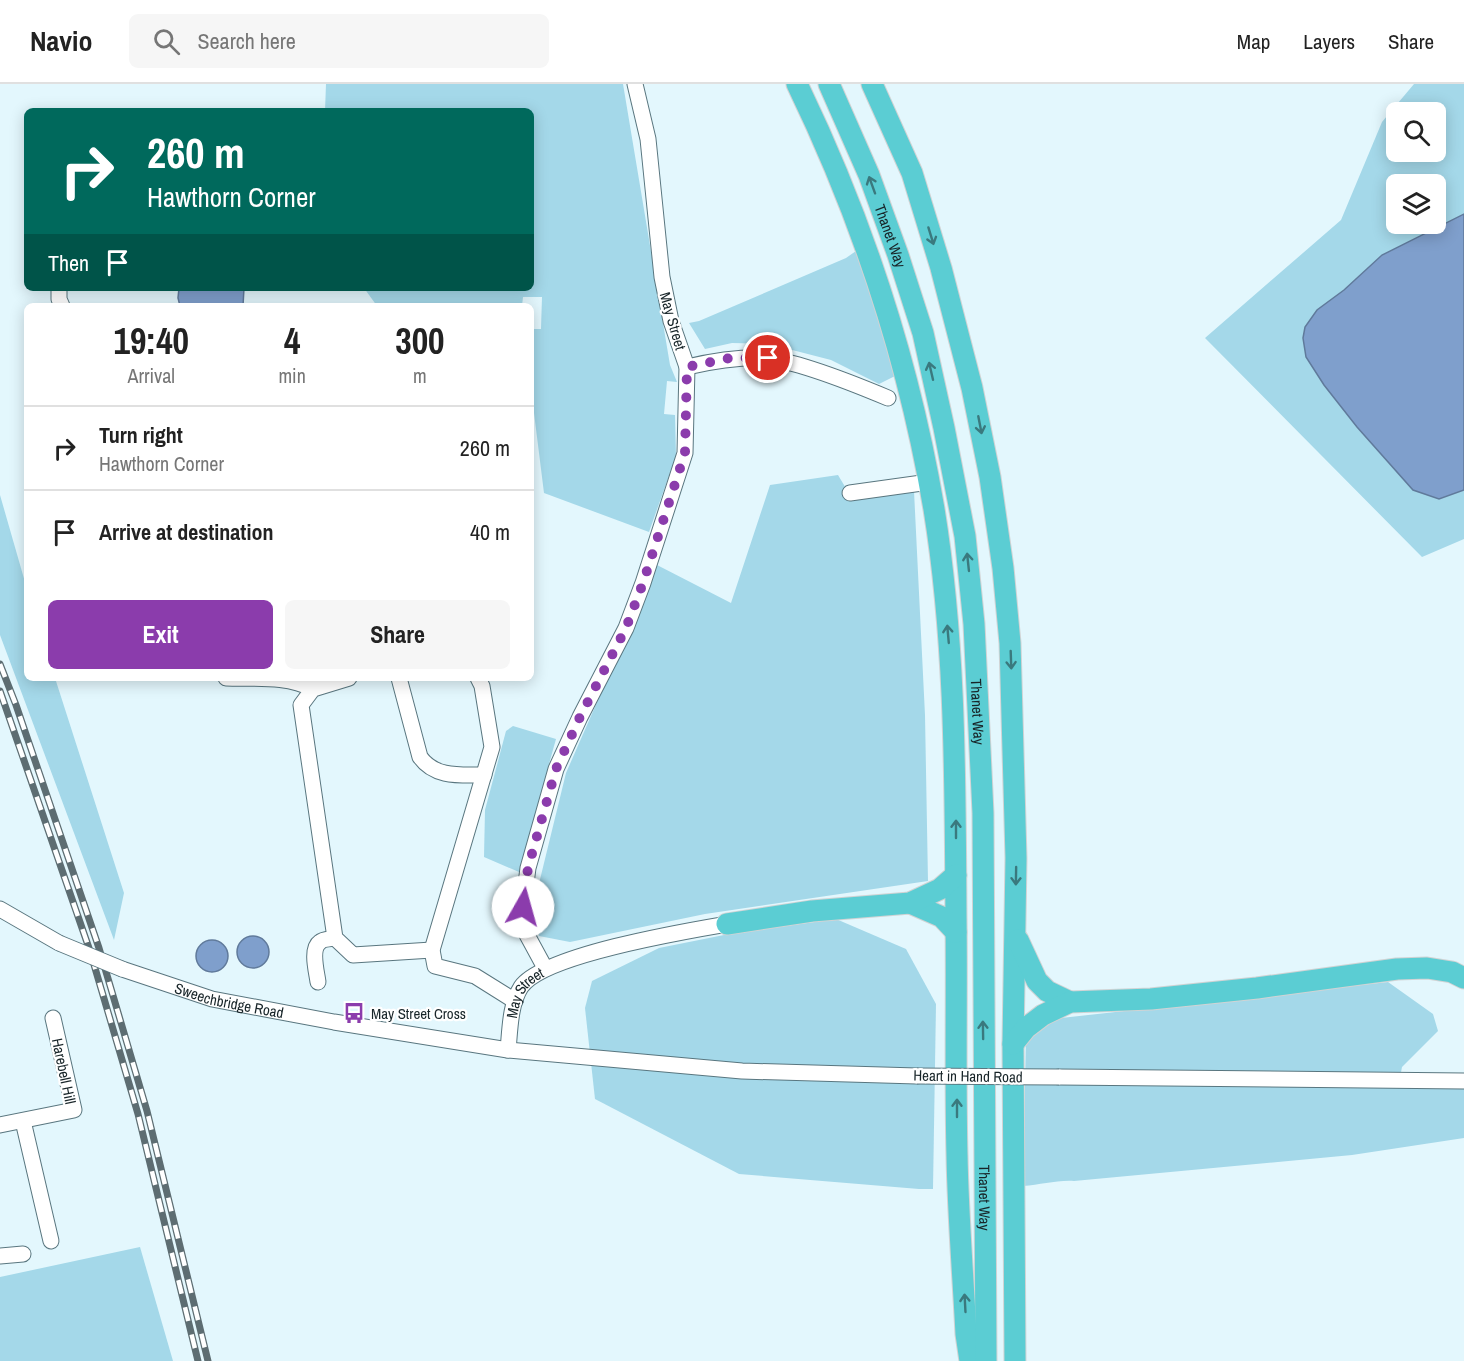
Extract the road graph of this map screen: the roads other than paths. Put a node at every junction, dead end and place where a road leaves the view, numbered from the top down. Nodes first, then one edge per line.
1 (635, 84) edge
2 (797, 84) edge
3 (829, 84) edge
4 (872, 84) edge
5 (687, 367) junction
6 (888, 398) dead end
7 (929, 482) junction
8 (850, 493) dead end
9 (293, 681) edge
10 (339, 681) edge
11 (400, 681) edge
12 (480, 681) edge
13 (313, 688) junction
14 (484, 776) junction
15 (956, 875) junction
16 (910, 903) junction
17 (0, 909) edge
18 (727, 924) joint
19 (956, 932) junction
20 (1015, 932) junction
21 (335, 938) junction
22 (432, 950) junction
23 (545, 968) junction
24 (1464, 978) edge
25 (318, 982) dead end
26 (515, 1000) junction
27 (1070, 1002) junction
28 (53, 1018) dead end
29 (474, 1044) joint
30 (1013, 1044) junction
31 (508, 1050) junction
32 (1464, 1081) edge
33 (23, 1121) junction
34 (0, 1125) edge
35 (51, 1241) dead end
36 (23, 1254) dead end
37 (0, 1256) edge
38 (970, 1361) edge
39 (986, 1361) edge
40 (1015, 1361) edge

1 - 5 street, May Street
2 - 7 highway
39 -> 3 highway, Thanet Way
4 -> 20 highway, Thanet Way
5 - 6 street
5 - 23 street, May Street
7 - 8 street
15 -> 7 highway
9 - 13 street
10 - 13 street
11 - 14 street
12 - 14 street
13 - 21 street
14 - 22 street
15 - 16 highway
15 - 19 highway
16 - 18 highway
16 - 19 highway
17 - 29 street, Sweechbridge Road, bridge
18 - 23 street
38 -> 19 highway
20 - 27 highway
20 - 30 highway, Thanet Way
21 - 22 street
21 - 25 street
22 - 26 street
23 - 26 street, May Street
24 - 27 highway
26 - 31 street, May Street
27 - 30 highway
28 - 33 street, Harebell Hill
29 - 31 street, Heart in Hand Road
30 - 40 highway, Thanet Way
31 - 32 street, Heart in Hand Road, bridge
33 - 34 street, Harebell Hill
33 - 35 street
36 - 37 street

